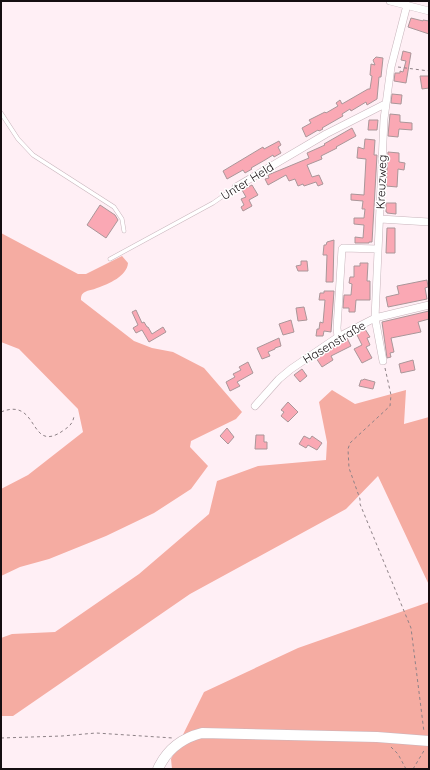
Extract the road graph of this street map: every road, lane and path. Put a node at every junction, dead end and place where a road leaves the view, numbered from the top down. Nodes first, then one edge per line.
1 (390, 1) edge
2 (407, 5) junction
3 (429, 11) edge
4 (391, 67) junction
5 (429, 71) edge
6 (385, 104) junction
7 (1, 113) edge
8 (236, 187) joint
9 (380, 219) junction
10 (429, 222) edge
11 (124, 231) dead end
12 (378, 249) junction
13 (110, 259) dead end
14 (429, 305) edge
15 (375, 318) junction
16 (338, 337) junction
17 (383, 361) joint
18 (256, 406) dead end
19 (1, 412) edge
20 (74, 416) dead end
21 (378, 737) junction
22 (1, 738) edge
23 (185, 739) junction
24 (426, 743) edge
25 (158, 769) edge
26 (406, 769) edge
27 (412, 769) edge

1 - 2 street
2 - 3 street
2 - 4 street, Kreuzweg
4 - 5 path
4 - 6 street, Kreuzweg
6 - 8 street, Unter Held
6 - 9 street, Kreuzweg
7 - 11 lane
8 - 13 lane, Unter Held
9 - 10 street
9 - 12 street, Kreuzweg
12 - 15 street, Kreuzweg
12 - 16 street
14 - 15 street, Hasenstraße
15 - 16 street, Hasenstraße
15 - 17 street, Kreuzweg
16 - 18 street, Hasenstraße
17 - 24 path
19 - 20 path
21 - 23 main road
21 - 24 main road
21 - 26 path
22 - 23 path
23 - 25 main road
24 - 27 path

